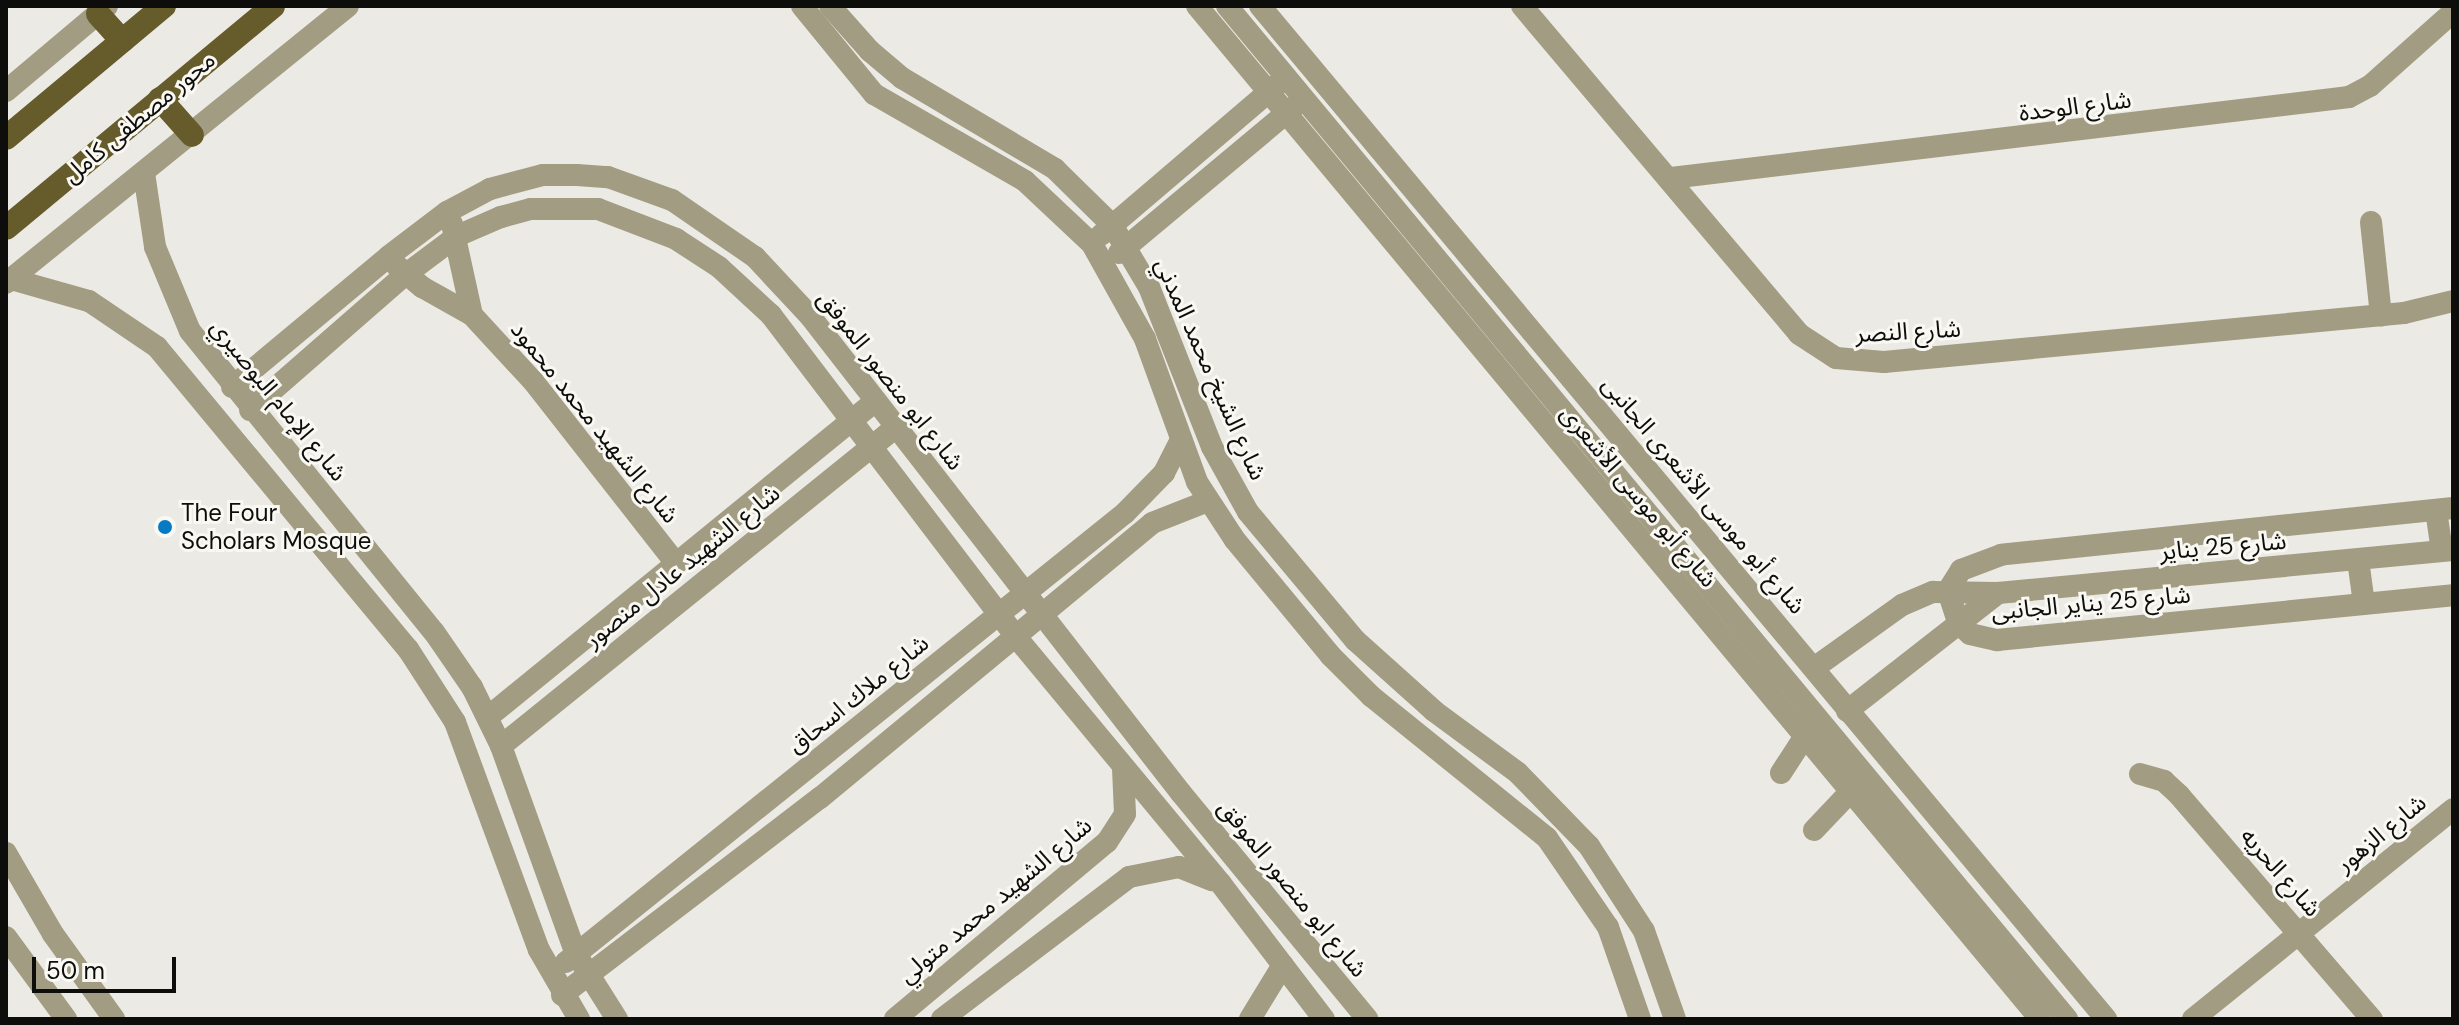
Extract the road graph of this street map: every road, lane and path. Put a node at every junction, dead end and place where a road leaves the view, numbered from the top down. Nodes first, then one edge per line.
1 (164, 6) edge
2 (273, 6) edge
3 (348, 6) edge
4 (802, 6) edge
5 (830, 6) edge
6 (1197, 6) edge
7 (1227, 6) edge
8 (1260, 6) edge
9 (1522, 6) edge
10 (102, 10) edge
11 (2453, 12) edge
12 (122, 41) junction
13 (1286, 77) junction
14 (8, 87) edge
15 (1268, 92) junction
16 (1304, 98) junction
17 (160, 99) junction
18 (1286, 113) junction
19 (192, 135) junction
20 (6, 138) edge
21 (144, 173) junction
22 (1671, 178) junction
23 (447, 212) junction
24 (2371, 222) dead end
25 (1112, 225) junction
26 (6, 228) edge
27 (457, 236) junction
28 (1092, 244) junction
29 (1128, 245) junction
30 (389, 256) junction
31 (1106, 265) junction
32 (405, 275) junction
33 (8, 281) edge
34 (2453, 301) edge
35 (472, 315) junction
36 (2381, 315) junction
37 (207, 356) junction
38 (184, 377) junction
39 (232, 387) junction
40 (875, 401) junction
41 (250, 410) junction
42 (850, 422) junction
43 (896, 427) junction
44 (1181, 440) junction
45 (870, 448) junction
46 (1208, 501) junction
47 (2444, 509) edge
48 (2448, 551) edge
49 (2358, 560) junction
50 (675, 562) junction
51 (1948, 591) junction
52 (1024, 593) junction
53 (1998, 593) junction
54 (2453, 595) edge
55 (2364, 604) junction
56 (998, 613) junction
57 (1044, 616) junction
58 (1959, 624) junction
59 (1017, 638) junction
60 (1814, 668) junction
61 (1847, 711) junction
62 (488, 717) junction
63 (1805, 736) junction
64 (501, 746) junction
65 (1123, 769) junction
66 (1781, 773) dead end
67 (2140, 774) dead end
68 (1851, 791) junction
69 (1181, 793) junction
70 (2453, 809) edge
71 (1159, 812) junction
72 (1814, 830) dead end
73 (6, 853) edge
74 (1221, 884) junction
75 (1975, 925) junction
76 (2299, 932) junction
77 (6, 937) edge
78 (576, 954) junction
79 (1283, 965) junction
80 (1329, 974) junction
81 (550, 975) junction
82 (590, 976) junction
83 (944, 978) junction
84 (1306, 994) junction
85 (562, 995) junction
86 (951, 1015) edge
87 (66, 1019) edge
88 (114, 1019) edge
89 (579, 1019) edge
90 (617, 1019) edge
91 (895, 1019) edge
92 (1250, 1019) edge
93 (1324, 1019) edge
94 (1367, 1019) edge
95 (1640, 1019) edge
96 (1675, 1019) edge
97 (2040, 1019) edge
98 (2067, 1019) edge
99 (2106, 1019) edge
100 (2193, 1019) edge
101 (2372, 1019) edge

1 - 12 main road
2 - 17 main road, محور مصطفى كامل
3 - 19 street
4 - 28 street, شارع الشيخ محمد المدني
5 - 25 street, شارع الشيخ محمد المدني
6 - 15 street, شارع أبو موسى الأشعرى
7 - 13 street, شارع أبو موسى الأشعرى
8 - 60 street, شارع أبو موسى الأشعرى الجانبى
9 - 22 street, شارع النصر
10 - 12 main road
10 - 14 street
11 - 22 street, شارع الوحدة
12 - 20 main road
13 - 15 street
13 - 16 street, شارع أبو موسى الأشعرى
15 - 18 street, شارع أبو موسى الأشعرى
15 - 25 street
16 - 18 street
16 - 75 street, شارع أبو موسى الأشعرى
17 - 19 main road
17 - 26 main road, محور مصطفى كامل
18 - 29 street
18 - 63 street, شارع أبو موسى الأشعرى
19 - 21 street
21 - 33 street
21 - 37 street, شارع الإمام البوصيري
22 - 36 street, شارع النصر
23 - 27 street
23 - 30 street, شارع ابو منصور الموفق
23 - 40 street, شارع ابو منصور الموفق
24 - 36 street
25 - 28 street
25 - 29 street, شارع الشيخ محمد المدني
27 - 32 street
27 - 35 street
27 - 42 street
28 - 31 street, شارع الشيخ محمد المدني
29 - 31 street
29 - 96 street, شارع الشيخ محمد المدني
30 - 32 street, شارع الشهيد محمد محمود
30 - 39 street, شارع ابو منصور الموفق
31 - 44 street, شارع الشيخ محمد المدني
32 - 35 street, شارع الشهيد محمد محمود
32 - 41 street
33 - 38 street
34 - 36 street, شارع النصر
35 - 50 street, شارع الشهيد محمد محمود
37 - 38 street
37 - 39 street, شارع الإمام البوصيري
38 - 81 street
39 - 41 street, شارع الإمام البوصيري
40 - 42 street, شارع الشهيد عادل منصور
40 - 43 street, شارع ابو منصور الموفق
41 - 62 street, شارع الإمام البوصيري
42 - 45 street
42 - 50 street, شارع الشهيد عادل منصور
43 - 45 street, شارع الشهيد عادل منصور
43 - 52 street, شارع ابو منصور الموفق
44 - 46 street, شارع الشيخ محمد المدني
44 - 52 street, شارع ملاك اسحاق
45 - 56 street
45 - 64 street, شارع الشهيد عادل منصور
46 - 57 street
46 - 95 street, شارع الشيخ محمد المدني
47 - 48 street
47 - 51 street
48 - 49 street, شارع 25 يناير
49 - 53 street, شارع 25 يناير
49 - 55 street
50 - 62 street, شارع الشهيد عادل منصور
51 - 53 street, شارع 25 يناير
51 - 58 street, شارع 25 يناير الجانبى
51 - 60 street, شارع 25 يناير
52 - 56 street, شارع ملاك اسحاق
52 - 57 street, شارع ابو منصور الموفق
53 - 58 street
54 - 55 street, شارع 25 يناير الجانبى
55 - 58 street, شارع 25 يناير الجانبى
56 - 59 street
56 - 78 street, شارع ملاك اسحاق
57 - 59 street
57 - 69 street, شارع ابو منصور الموفق
58 - 61 street
59 - 65 street
59 - 82 street
60 - 61 street, شارع أبو موسى الأشعرى الجانبى
61 - 99 street, شارع أبو موسى الأشعرى الجانبى
62 - 64 street, شارع الإمام البوصيري
63 - 66 street
63 - 68 street, شارع أبو موسى الأشعرى
64 - 78 street, شارع الإمام البوصيري
65 - 71 street
65 - 83 street, شارع الشهيد محمد متولي
67 - 76 street, شارع الحريه
68 - 72 street
68 - 75 street, شارع أبو موسى الأشعرى
69 - 71 street
69 - 80 street, شارع ابو منصور الموفق
70 - 76 street, شارع الزهور
71 - 74 street
73 - 88 street
74 - 79 street
74 - 86 street
75 - 97 street, شارع أبو موسى الأشعرى
75 - 98 street, شارع أبو موسى الأشعرى
76 - 100 street, شارع الزهور
76 - 101 street, شارع الحريه
77 - 87 street
78 - 81 street, شارع ملاك اسحاق
78 - 82 street, شارع الإمام البوصيري
79 - 84 street
79 - 92 street
80 - 84 street
80 - 94 street, شارع ابو منصور الموفق
81 - 85 street
82 - 85 street
82 - 90 street, شارع الإمام البوصيري
83 - 86 street
83 - 91 street, شارع الشهيد محمد متولي
84 - 93 street
85 - 89 street

